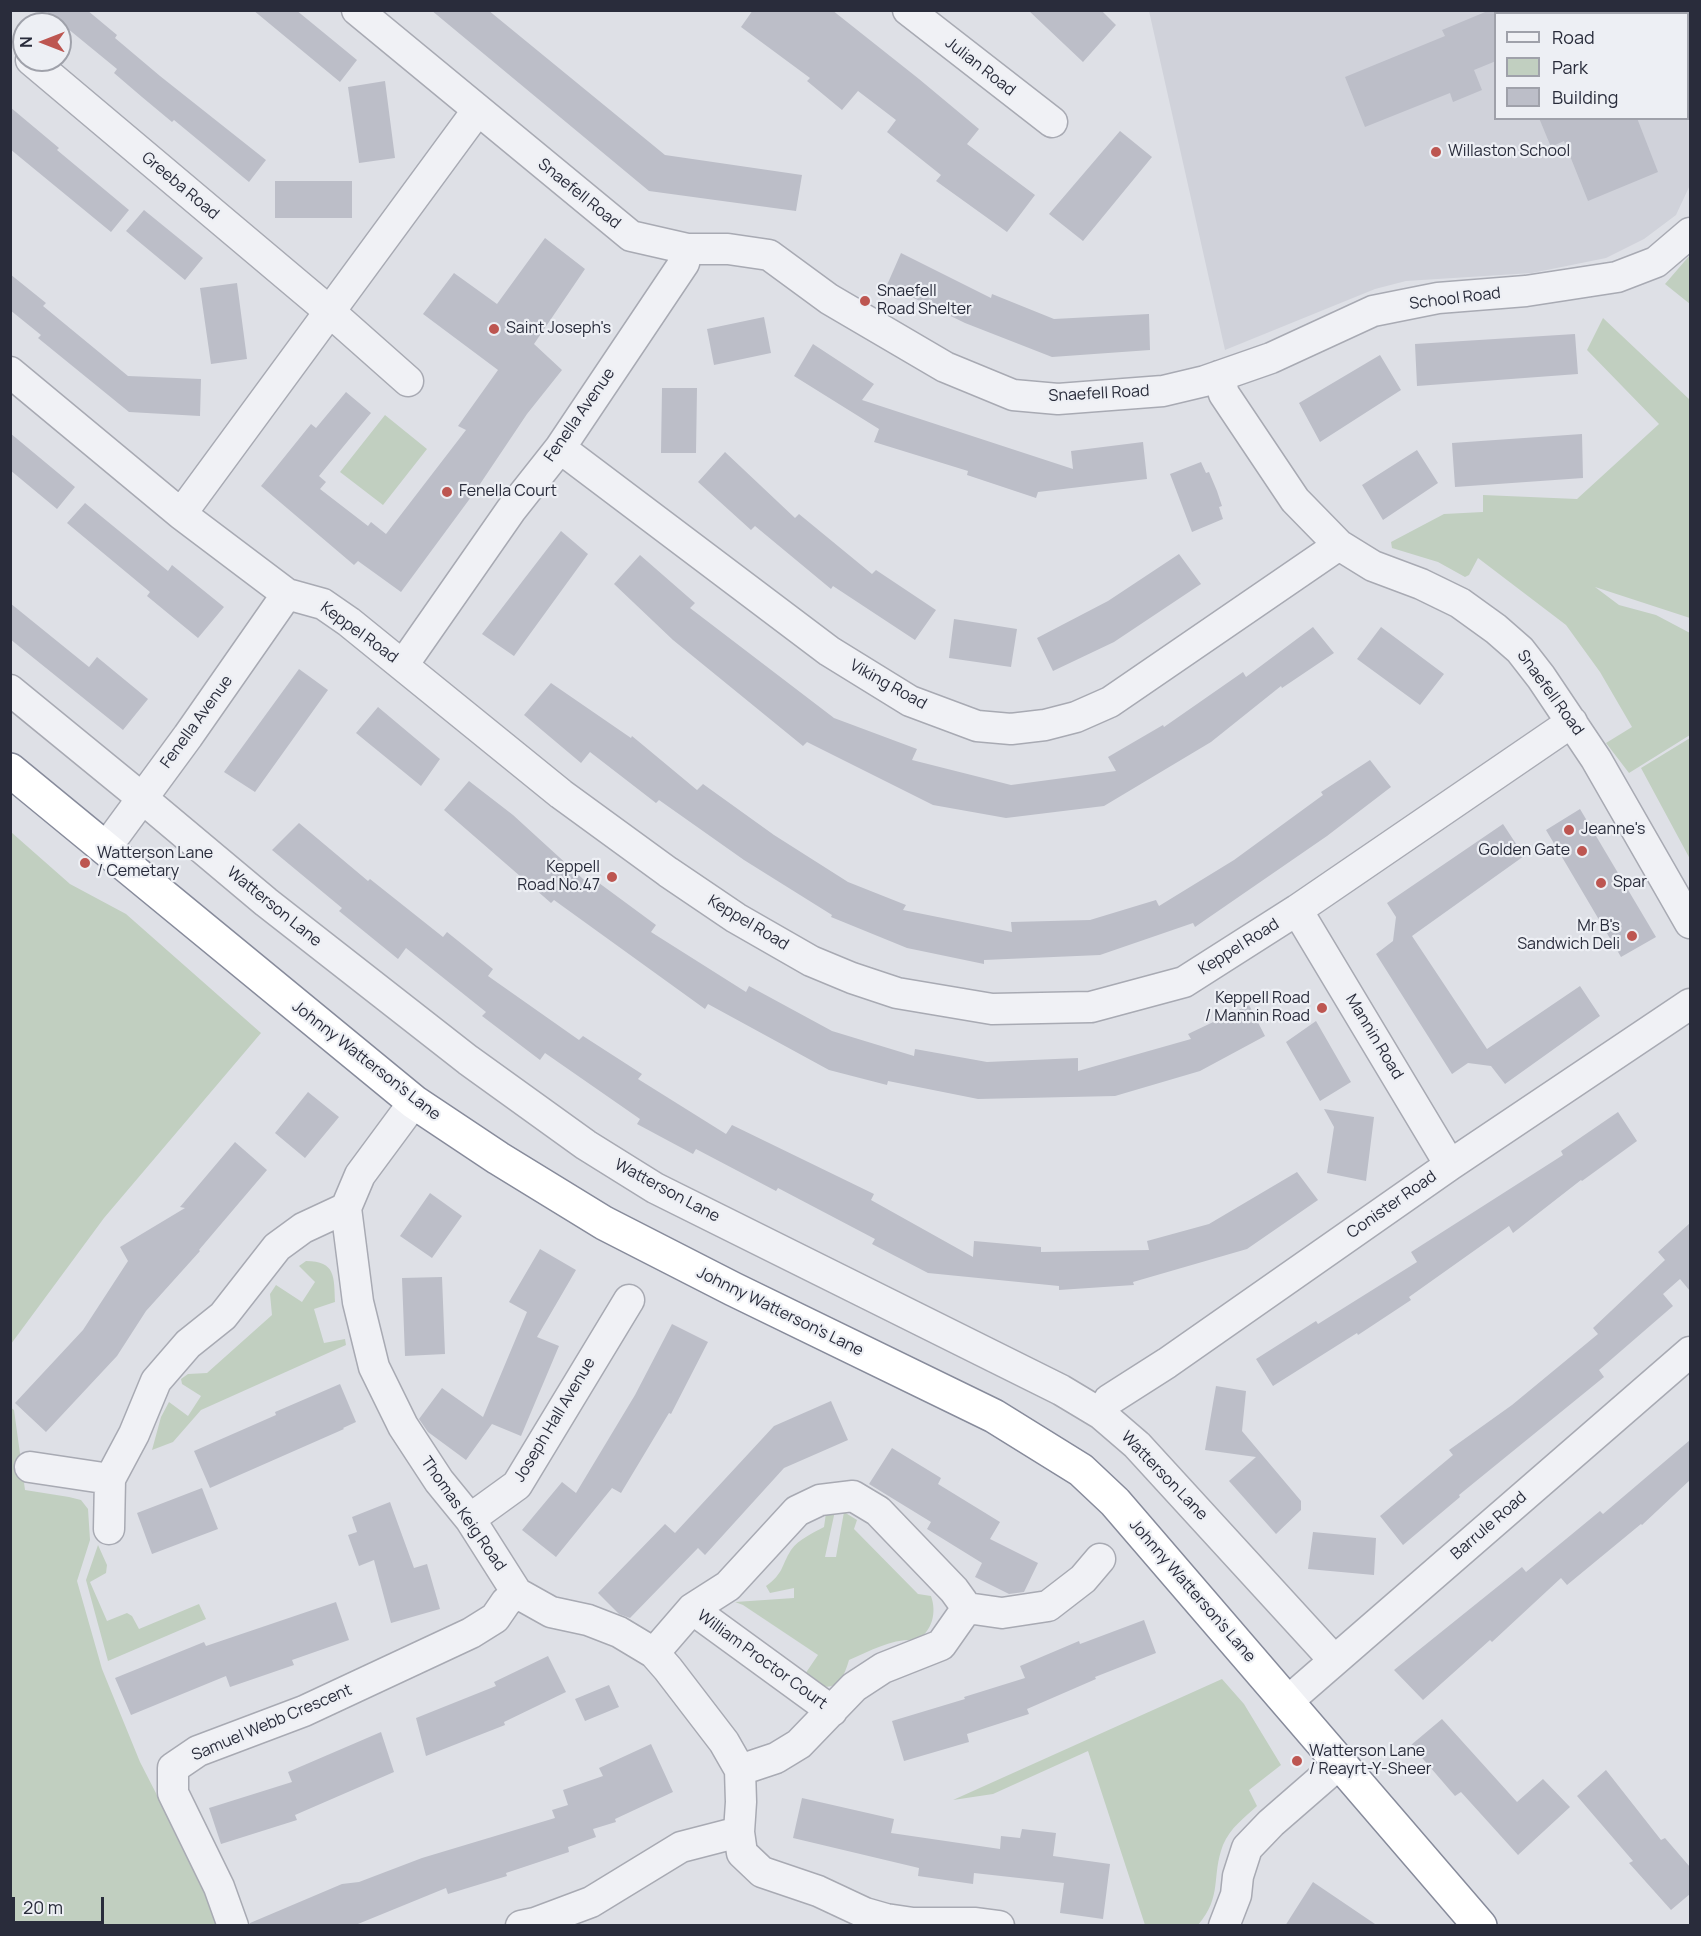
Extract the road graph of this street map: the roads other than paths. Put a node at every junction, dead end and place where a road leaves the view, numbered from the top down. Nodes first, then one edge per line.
1 (357, 10) edge
2 (908, 10) edge
3 (45, 72) edge
4 (477, 111) junction
5 (1052, 122) dead end
6 (1690, 233) edge
7 (688, 249) junction
8 (329, 311) junction
9 (10, 372) edge
10 (1219, 376) junction
11 (408, 381) dead end
12 (560, 448) junction
13 (181, 514) junction
14 (1339, 545) junction
15 (287, 594) junction
16 (403, 665) junction
17 (10, 690) edge
18 (1572, 722) junction
19 (10, 770) edge
20 (142, 798) junction
21 (105, 849) junction
22 (1297, 910) junction
23 (1690, 923) edge
24 (1690, 1004) edge
25 (414, 1102) junction
26 (1450, 1165) junction
27 (346, 1208) junction
28 (629, 1300) dead end
29 (1690, 1352) edge
30 (1101, 1414) junction
31 (30, 1467) dead end
32 (110, 1479) junction
33 (470, 1519) junction
34 (109, 1529) dead end
35 (1082, 1566) dead end
36 (517, 1593) junction
37 (967, 1608) junction
38 (692, 1609) junction
39 (654, 1653) junction
40 (1334, 1660) junction
41 (1288, 1701) junction
42 (832, 1711) junction
43 (1340, 1763) junction
44 (740, 1770) junction
45 (739, 1832) junction
46 (233, 1926) edge
47 (521, 1926) edge
48 (999, 1926) edge
49 (1224, 1926) edge
50 (1480, 1926) edge

1 - 4 street, Snaefell Road
2 - 5 street, Julian Road
3 - 8 street, Greeba Road
4 - 7 street, Snaefell Road
4 - 8 street
6 - 10 street, School Road
7 - 10 street, Snaefell Road
7 - 12 street, Fenella Avenue
8 - 11 street
8 - 13 street
9 - 13 street, Keppel Road
10 - 14 street, Snaefell Road
12 - 14 street, Viking Road
12 - 16 street, Fenella Avenue
13 - 15 street, Keppel Road
14 - 18 street, Snaefell Road
15 - 16 street, Keppel Road
15 - 20 street, Fenella Avenue
16 - 22 street, Keppel Road
17 - 20 street, Watterson Lane
18 - 22 street, Keppel Road
18 - 23 street, Snaefell Road
19 - 21 highway, Johnny Watterson's Lane
20 - 21 street, Fenella Avenue
20 - 30 street, Watterson Lane
21 - 25 highway, Johnny Watterson's Lane
22 - 26 street, Mannin Road
24 - 26 street, Conister Road
25 - 27 street
25 - 41 highway, Johnny Watterson's Lane
26 - 30 street, Conister Road
27 - 32 street
27 - 33 street, Thomas Keig Road
28 - 33 street, Joseph Hall Avenue
29 - 40 street, Barrule Road
30 - 40 street, Watterson Lane
31 - 32 street
32 - 34 street
33 - 36 street, Thomas Keig Road
35 - 37 street
36 - 39 street, Thomas Keig Road
36 - 46 street, Samuel Webb Crescent
37 - 38 street, William Proctor Court
37 - 42 street, William Proctor Court
38 - 39 street, William Proctor Court
38 - 42 street, William Proctor Court
39 - 44 street, Thomas Keig Road
40 - 41 street, Barrule Road
41 - 43 highway, Johnny Watterson's Lane
42 - 44 street, William Proctor Court
43 - 49 street
43 - 50 highway, Johnny Watterson's Lane
44 - 45 street, Thomas Keig Road
45 - 47 street
45 - 48 street, Thomas Keig Road

